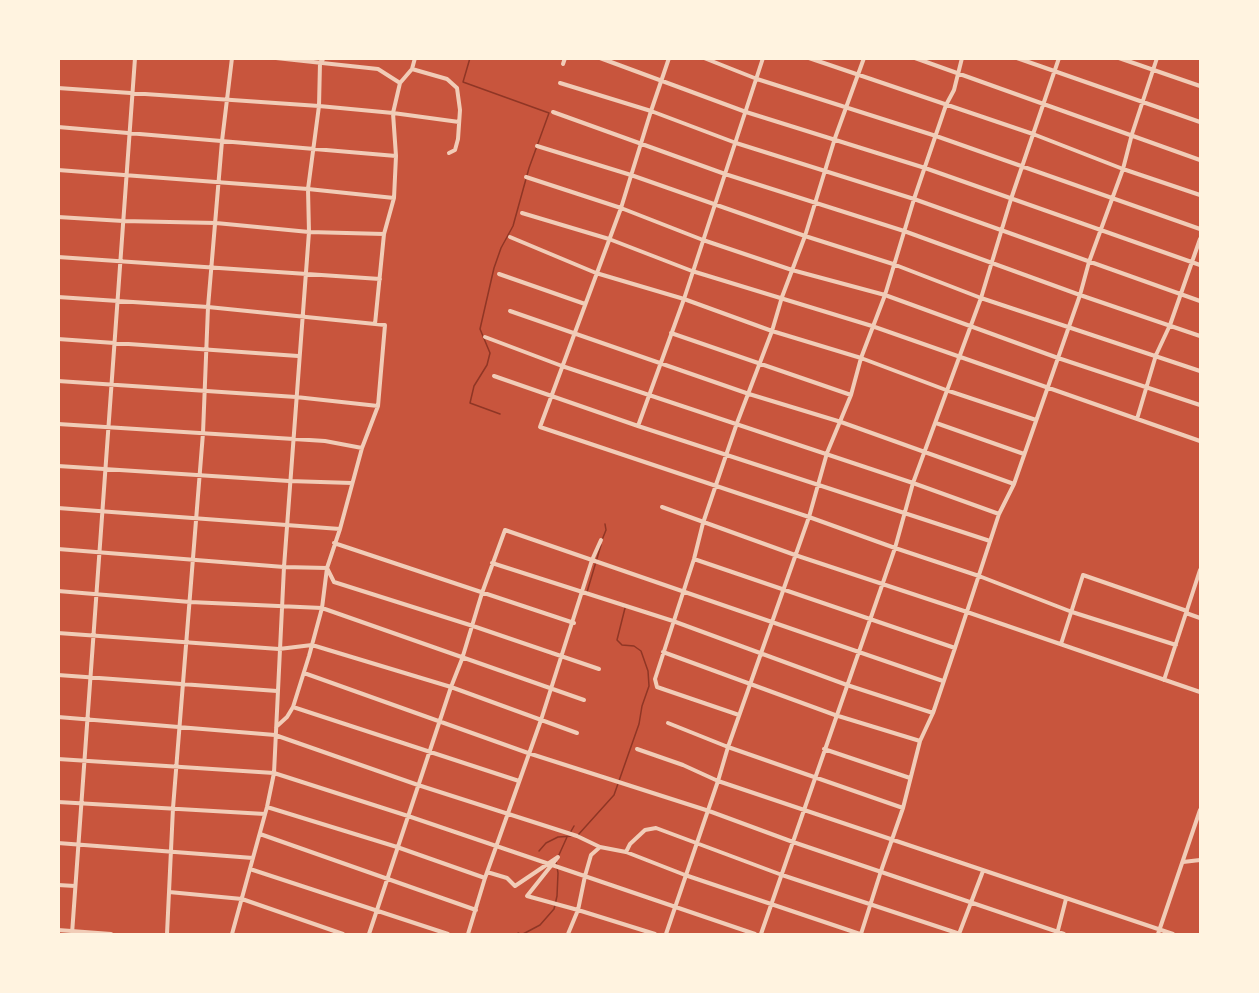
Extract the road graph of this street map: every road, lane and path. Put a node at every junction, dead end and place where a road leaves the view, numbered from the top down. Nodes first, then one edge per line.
1 (135, 58) edge
2 (232, 58) edge
3 (276, 58) edge
4 (324, 58) edge
5 (415, 58) edge
6 (565, 58) edge
7 (600, 58) edge
8 (669, 58) edge
9 (704, 58) edge
10 (763, 58) edge
11 (809, 58) edge
12 (864, 58) edge
13 (915, 58) edge
14 (962, 58) edge
15 (1017, 58) edge
16 (1059, 58) edge
17 (1119, 58) edge
18 (1157, 58) edge
19 (320, 63) junction
20 (564, 64) dead end
21 (412, 69) junction
22 (1153, 70) junction
23 (958, 72) junction
24 (1055, 72) junction
25 (859, 75) junction
26 (758, 79) junction
27 (662, 80) junction
28 (400, 83) junction
29 (560, 83) dead end
30 (1200, 86) edge
31 (58, 88) edge
32 (132, 92) junction
33 (226, 101) junction
34 (1142, 102) junction
35 (1044, 104) junction
36 (946, 105) junction
37 (319, 106) junction
38 (846, 107) junction
39 (651, 111) junction
40 (553, 112) dead end
41 (746, 112) junction
42 (393, 113) junction
43 (459, 122) junction
44 (1200, 122) edge
45 (58, 127) edge
46 (130, 134) junction
47 (1033, 134) junction
48 (1132, 134) junction
49 (936, 136) junction
50 (835, 138) junction
51 (222, 141) junction
52 (736, 143) junction
53 (642, 144) junction
54 (537, 146) dead end
55 (313, 150) junction
56 (449, 153) dead end
57 (396, 156) junction
58 (1200, 160) edge
59 (1022, 167) junction
60 (925, 168) junction
61 (1123, 169) junction
62 (58, 170) edge
63 (826, 170) junction
64 (725, 174) junction
65 (126, 175) junction
66 (632, 175) junction
67 (526, 177) dead end
68 (220, 182) junction
69 (308, 189) junction
70 (1200, 195) edge
71 (394, 198) junction
72 (914, 199) junction
73 (1011, 199) junction
74 (1112, 199) junction
75 (815, 202) junction
76 (714, 204) junction
77 (621, 208) junction
78 (522, 213) dead end
79 (58, 217) edge
80 (123, 221) junction
81 (216, 223) junction
82 (1200, 230) edge
83 (904, 231) junction
84 (1003, 231) junction
85 (1101, 231) junction
86 (309, 232) junction
87 (384, 234) junction
88 (805, 236) junction
89 (510, 237) dead end
90 (609, 239) junction
91 (1200, 239) edge
92 (703, 240) junction
93 (58, 257) edge
94 (121, 262) junction
95 (1089, 262) junction
96 (1192, 262) junction
97 (992, 263) junction
98 (893, 264) junction
99 (1200, 265) edge
100 (212, 266) junction
101 (792, 270) junction
102 (692, 271) junction
103 (305, 273) junction
104 (596, 273) junction
105 (499, 274) dead end
106 (380, 279) junction
107 (1181, 294) junction
108 (885, 295) junction
109 (1080, 295) junction
110 (58, 297) edge
111 (782, 297) junction
112 (981, 298) junction
113 (684, 299) junction
114 (1200, 301) edge
115 (119, 302) junction
116 (585, 304) junction
117 (208, 307) junction
118 (510, 311) dead end
119 (301, 317) junction
120 (375, 324) junction
121 (1170, 325) junction
122 (872, 326) junction
123 (970, 326) junction
124 (1068, 328) junction
125 (772, 331) junction
126 (575, 333) junction
127 (671, 333) junction
128 (1200, 336) edge
129 (485, 337) dead end
130 (58, 339) edge
131 (116, 342) junction
132 (206, 349) junction
133 (298, 356) junction
134 (1156, 356) junction
135 (959, 357) junction
136 (1058, 357) junction
137 (861, 358) junction
138 (760, 363) junction
139 (660, 364) junction
140 (562, 366) junction
141 (1200, 371) edge
142 (494, 376) dead end
143 (58, 381) edge
144 (112, 384) junction
145 (1146, 387) junction
146 (1047, 388) junction
147 (946, 390) junction
148 (204, 391) junction
149 (649, 394) junction
150 (749, 394) junction
151 (851, 395) junction
152 (296, 397) junction
153 (552, 397) junction
154 (1200, 405) edge
155 (378, 406) junction
156 (1137, 419) junction
157 (1036, 420) junction
158 (841, 422) junction
159 (737, 423) junction
160 (936, 423) junction
161 (58, 424) edge
162 (638, 426) junction
163 (109, 427) junction
164 (203, 433) junction
165 (292, 440) junction
166 (1200, 441) edge
167 (362, 448) junction
168 (827, 453) junction
169 (925, 454) junction
170 (1024, 454) junction
171 (727, 455) junction
172 (58, 466) edge
173 (106, 469) junction
174 (199, 475) junction
175 (289, 481) junction
176 (352, 483) junction
177 (913, 483) junction
178 (1014, 484) junction
179 (820, 485) junction
180 (717, 486) junction
181 (662, 507) dead end
182 (58, 508) edge
183 (104, 512) junction
184 (903, 514) junction
185 (999, 514) junction
186 (809, 517) junction
187 (197, 520) junction
188 (703, 523) junction
189 (286, 525) junction
190 (340, 529) junction
191 (602, 540) dead end
192 (990, 541) junction
193 (334, 543) junction
194 (895, 548) junction
195 (58, 549) edge
196 (101, 553) junction
197 (795, 555) junction
198 (694, 559) junction
199 (592, 560) junction
200 (193, 561) junction
201 (492, 563) junction
202 (284, 567) junction
203 (327, 568) junction
204 (1200, 570) edge
205 (979, 576) junction
206 (881, 583) junction
207 (1198, 584) edge
208 (683, 590) junction
209 (784, 590) junction
210 (58, 591) edge
211 (482, 593) junction
212 (583, 593) junction
213 (97, 594) junction
214 (190, 602) junction
215 (281, 606) junction
216 (322, 608) junction
217 (967, 612) junction
218 (1072, 612) junction
219 (1187, 612) junction
220 (1200, 618) edge
221 (869, 619) junction
222 (673, 621) junction
223 (774, 621) junction
224 (574, 623) junction
225 (473, 626) junction
226 (58, 633) edge
227 (95, 635) junction
228 (187, 642) junction
229 (1061, 644) junction
230 (312, 645) junction
231 (1176, 645) junction
232 (955, 648) junction
233 (279, 649) junction
234 (663, 652) junction
235 (762, 652) junction
236 (857, 653) junction
237 (561, 656) junction
238 (462, 659) junction
239 (599, 669) dead end
240 (304, 673) junction
241 (58, 675) edge
242 (92, 677) junction
243 (1164, 680) junction
244 (943, 681) junction
245 (750, 683) junction
246 (184, 684) junction
247 (847, 685) junction
248 (451, 687) junction
249 (550, 688) junction
250 (277, 691) junction
251 (1200, 692) edge
252 (584, 700) dead end
253 (293, 707) junction
254 (933, 713) junction
255 (739, 715) junction
256 (835, 715) junction
257 (58, 717) edge
258 (88, 719) junction
259 (541, 720) junction
260 (439, 722) junction
261 (668, 723) dead end
262 (181, 726) junction
263 (276, 727) junction
264 (577, 733) dead end
265 (275, 735) junction
266 (920, 741) junction
267 (728, 747) junction
268 (637, 749) dead end
269 (824, 749) junction
270 (429, 752) junction
271 (528, 753) junction
272 (58, 759) edge
273 (85, 761) junction
274 (177, 768) junction
275 (274, 773) junction
276 (815, 777) junction
277 (910, 778) junction
278 (718, 781) junction
279 (519, 782) junction
280 (418, 785) junction
281 (58, 801) edge
282 (82, 803) junction
283 (267, 807) junction
284 (173, 808) junction
285 (903, 808) junction
286 (804, 809) junction
287 (1200, 810) edge
288 (709, 811) junction
289 (507, 813) junction
290 (265, 814) junction
291 (408, 816) junction
292 (260, 834) junction
293 (892, 839) junction
294 (792, 842) junction
295 (58, 843) edge
296 (77, 844) junction
297 (696, 844) junction
298 (397, 847) junction
299 (496, 847) junction
300 (600, 847) junction
301 (171, 852) junction
302 (626, 852) junction
303 (253, 858) junction
304 (1200, 860) edge
305 (1183, 862) junction
306 (250, 869) junction
307 (880, 871) junction
308 (983, 871) junction
309 (487, 872) junction
310 (685, 875) junction
311 (782, 875) junction
312 (585, 876) junction
313 (485, 878) junction
314 (387, 879) junction
315 (58, 885) edge
316 (75, 886) junction
317 (169, 892) junction
318 (242, 899) junction
319 (1066, 899) junction
320 (971, 903) junction
321 (773, 905) junction
322 (870, 905) junction
323 (675, 907) junction
324 (476, 910) junction
325 (578, 910) junction
326 (376, 912) junction
327 (58, 930) edge
328 (1158, 932) edge
329 (72, 933) edge
330 (111, 934) edge
331 (167, 934) edge
332 (232, 934) edge
333 (343, 934) edge
334 (369, 934) edge
335 (448, 934) edge
336 (468, 934) edge
337 (568, 934) edge
338 (655, 934) edge
339 (666, 934) edge
340 (755, 934) edge
341 (761, 934) edge
342 (861, 934) edge
343 (960, 934) edge
344 (1057, 934) edge
345 (1064, 934) edge
346 (1173, 934) edge

1 - 32 street
2 - 33 street
3 - 19 street
4 - 19 street
5 - 21 street
6 - 20 street
7 - 27 street
8 - 27 street
9 - 26 street
10 - 26 street
11 - 25 street
12 - 25 street
13 - 23 street
14 - 23 street
15 - 24 street
16 - 24 street
17 - 22 street
18 - 22 street
19 - 28 street
19 - 37 street
21 - 28 street
21 - 43 street
22 - 30 street
22 - 34 street
23 - 35 street
23 - 36 street
24 - 34 street
24 - 35 street
25 - 36 street
25 - 38 street
26 - 38 street
26 - 41 street
27 - 39 street
27 - 41 street
28 - 42 street
29 - 39 street
31 - 32 street
32 - 33 street
32 - 46 street
33 - 37 street
33 - 51 street
34 - 44 street
34 - 48 street
35 - 47 street
35 - 48 street
36 - 47 street
36 - 49 street
37 - 42 street
37 - 55 street
38 - 49 street
38 - 50 street
39 - 52 street
39 - 53 street
40 - 53 street
41 - 50 street
41 - 52 street
42 - 43 street
42 - 57 street
43 - 56 street
45 - 46 street
46 - 51 street
46 - 65 street
47 - 59 street
47 - 61 street
48 - 58 street
48 - 61 street
49 - 59 street
49 - 60 street
50 - 60 street
50 - 63 street
51 - 55 street
51 - 68 street
52 - 63 street
52 - 64 street
53 - 64 street
53 - 66 street
54 - 66 street
55 - 57 street
55 - 69 street
57 - 71 street
59 - 73 street
59 - 74 street
60 - 72 street
60 - 73 street
61 - 70 street
61 - 74 street
62 - 65 street
63 - 72 street
63 - 75 street
64 - 75 street
64 - 76 street
65 - 68 street
65 - 80 street
66 - 76 street
66 - 77 street
67 - 77 street
68 - 69 street
68 - 81 street
69 - 71 street
69 - 86 street
71 - 87 street
72 - 83 street
72 - 84 street
73 - 84 street
73 - 85 street
74 - 82 street
74 - 85 street
75 - 83 street
75 - 88 street
76 - 88 street
76 - 92 street
77 - 90 street
77 - 92 street
78 - 90 street
79 - 80 street
80 - 81 street
80 - 94 street
81 - 86 street
81 - 100 street
83 - 97 street
83 - 98 street
84 - 95 street
84 - 97 street
85 - 95 street
85 - 96 street
86 - 87 street
86 - 103 street
87 - 106 street
88 - 98 street
88 - 101 street
89 - 104 street
90 - 102 street
90 - 104 street
91 - 96 street
92 - 101 street
92 - 102 street
93 - 94 street
94 - 100 street
94 - 115 street
95 - 107 street
95 - 109 street
96 - 99 street
96 - 107 street
97 - 109 street
97 - 112 street
98 - 108 street
98 - 112 street
100 - 103 street
100 - 117 street
101 - 108 street
101 - 111 street
102 - 111 street
102 - 113 street
103 - 106 street
103 - 119 street
104 - 113 street
104 - 116 street
105 - 116 street
106 - 120 street
107 - 114 street
107 - 121 street
108 - 122 street
108 - 123 street
109 - 121 street
109 - 124 street
110 - 115 street
111 - 122 street
111 - 125 street
112 - 123 street
112 - 124 street
113 - 125 street
113 - 127 street
115 - 117 street
115 - 131 street
116 - 126 street
117 - 119 street
117 - 132 street
118 - 126 street
119 - 120 street
119 - 133 street
120 - 155 street
121 - 128 street
121 - 134 street
122 - 135 street
122 - 137 street
123 - 135 street
123 - 136 street
124 - 134 street
124 - 136 street
125 - 137 street
125 - 138 street
126 - 139 street
126 - 140 street
127 - 138 street
127 - 139 street
129 - 140 street
130 - 131 street
131 - 132 street
131 - 144 street
132 - 133 street
132 - 148 street
133 - 152 street
134 - 141 street
134 - 145 street
135 - 146 street
135 - 147 street
136 - 145 street
136 - 146 street
137 - 147 street
137 - 151 street
138 - 150 street
138 - 151 street
139 - 149 street
139 - 150 street
140 - 149 street
140 - 153 street
142 - 153 street
143 - 144 street
144 - 148 street
144 - 163 street
145 - 154 street
145 - 156 street
146 - 156 street
146 - 157 street
147 - 157 street
147 - 160 street
148 - 152 street
148 - 164 street
149 - 159 street
149 - 162 street
150 - 158 street
150 - 159 street
151 - 158 street
152 - 155 street
152 - 165 street
153 - 162 street
153 - 180 street
155 - 167 street
156 - 166 street
157 - 170 street
158 - 168 street
158 - 169 street
159 - 168 street
159 - 171 street
160 - 169 street
160 - 170 street
161 - 163 street
162 - 171 street
163 - 164 street
163 - 173 street
164 - 165 street
164 - 174 street
165 - 167 street
165 - 175 street
167 - 176 street
168 - 177 street
168 - 179 street
169 - 177 street
169 - 178 street
170 - 178 street
171 - 179 street
171 - 180 street
172 - 173 street
173 - 174 street
173 - 183 street
174 - 175 street
174 - 187 street
175 - 176 street
175 - 189 street
176 - 190 street
177 - 184 street
177 - 185 street
178 - 185 street
179 - 184 street
179 - 186 street
180 - 186 street
180 - 188 street
181 - 188 street
182 - 183 street
183 - 187 street
183 - 196 street
184 - 192 street
184 - 194 street
185 - 192 street
186 - 194 street
186 - 197 street
187 - 189 street
187 - 200 street
188 - 197 street
188 - 198 street
189 - 190 street
189 - 202 street
190 - 193 street
191 - 199 street
192 - 205 street
193 - 203 street
193 - 211 street
194 - 205 street
194 - 206 street
195 - 196 street
196 - 200 street
196 - 213 street
197 - 206 street
197 - 209 street
198 - 208 street
198 - 209 street
199 - 201 street
199 - 208 street
199 - 212 street
200 - 202 street
200 - 214 street
201 - 211 street
201 - 212 street
202 - 203 street
202 - 215 street
203 - 216 street
203 - 225 street
204 - 207 street
205 - 217 street
205 - 218 street
206 - 217 street
206 - 221 street
207 - 219 street
208 - 222 street
208 - 223 street
209 - 221 street
209 - 223 street
210 - 213 street
211 - 224 street
211 - 225 street
212 - 222 street
212 - 224 street
213 - 214 street
213 - 227 street
214 - 215 street
214 - 228 street
215 - 216 street
215 - 233 street
216 - 230 street
216 - 238 street
217 - 229 street
217 - 232 street
218 - 219 street
218 - 229 street
218 - 231 street
219 - 220 street
219 - 231 street
221 - 232 street
221 - 236 street
222 - 234 street
222 - 235 street
223 - 235 street
223 - 236 street
224 - 237 street
225 - 237 street
225 - 238 street
226 - 227 street
227 - 228 street
227 - 242 street
228 - 233 street
228 - 246 street
229 - 243 street
230 - 233 street
230 - 240 street
230 - 248 street
231 - 243 street
232 - 244 street
233 - 250 street
234 - 245 street
234 - 255 street
235 - 245 street
235 - 247 street
236 - 244 street
236 - 247 street
237 - 239 street
237 - 249 street
238 - 248 street
238 - 249 street
240 - 253 street
240 - 260 street
241 - 242 street
242 - 246 street
242 - 258 street
243 - 251 street
244 - 254 street
245 - 255 street
245 - 256 street
246 - 250 street
246 - 262 street
247 - 254 street
247 - 256 street
248 - 259 street
248 - 260 street
249 - 252 street
249 - 259 street
250 - 263 street
253 - 263 street
253 - 270 street
254 - 266 street
255 - 267 street
256 - 266 street
256 - 269 street
257 - 258 street
258 - 262 street
258 - 273 street
259 - 264 street
259 - 271 street
260 - 270 street
260 - 271 street
261 - 267 street
262 - 265 street
262 - 274 street
263 - 265 street
265 - 275 street
265 - 280 street
266 - 277 street
267 - 276 street
267 - 278 street
268 - 278 street
269 - 276 street
269 - 277 street
270 - 279 street
270 - 280 street
271 - 279 street
271 - 288 street
272 - 273 street
273 - 274 street
273 - 282 street
274 - 275 street
274 - 284 street
275 - 283 street
275 - 291 street
276 - 285 street
276 - 286 street
277 - 285 street
278 - 286 street
278 - 288 street
279 - 289 street
280 - 289 street
280 - 291 street
281 - 282 street
282 - 284 street
282 - 296 street
283 - 290 street
283 - 298 street
284 - 290 street
284 - 301 street
285 - 293 street
286 - 293 street
286 - 294 street
287 - 305 street
288 - 294 street
288 - 297 street
289 - 299 street
289 - 300 street
290 - 292 street
291 - 298 street
291 - 299 street
292 - 303 street
292 - 314 street
293 - 307 street
293 - 308 street
294 - 307 street
294 - 311 street
295 - 296 street
296 - 301 street
296 - 316 street
297 - 302 street
297 - 310 street
297 - 311 street
298 - 313 street
298 - 314 street
299 - 309 street
299 - 312 street
300 - 302 street
300 - 312 street
301 - 303 street
301 - 317 street
302 - 310 street
303 - 306 street
304 - 305 street
305 - 328 street
306 - 318 street
306 - 326 street
307 - 320 street
307 - 322 street
308 - 319 street
308 - 320 street
309 - 313 street
309 - 325 street
310 - 321 street
310 - 323 street
311 - 321 street
311 - 322 street
312 - 323 street
312 - 325 street
313 - 324 street
314 - 324 street
314 - 326 street
315 - 316 street
316 - 329 street
317 - 318 street
317 - 331 street
318 - 332 street
318 - 333 street
319 - 328 street
319 - 344 street
320 - 343 street
320 - 344 street
321 - 341 street
321 - 342 street
322 - 342 street
322 - 343 street
323 - 339 street
323 - 340 street
324 - 336 street
325 - 337 street
325 - 338 street
326 - 334 street
326 - 335 street
327 - 329 street
328 - 346 street
329 - 330 street
344 - 345 street

